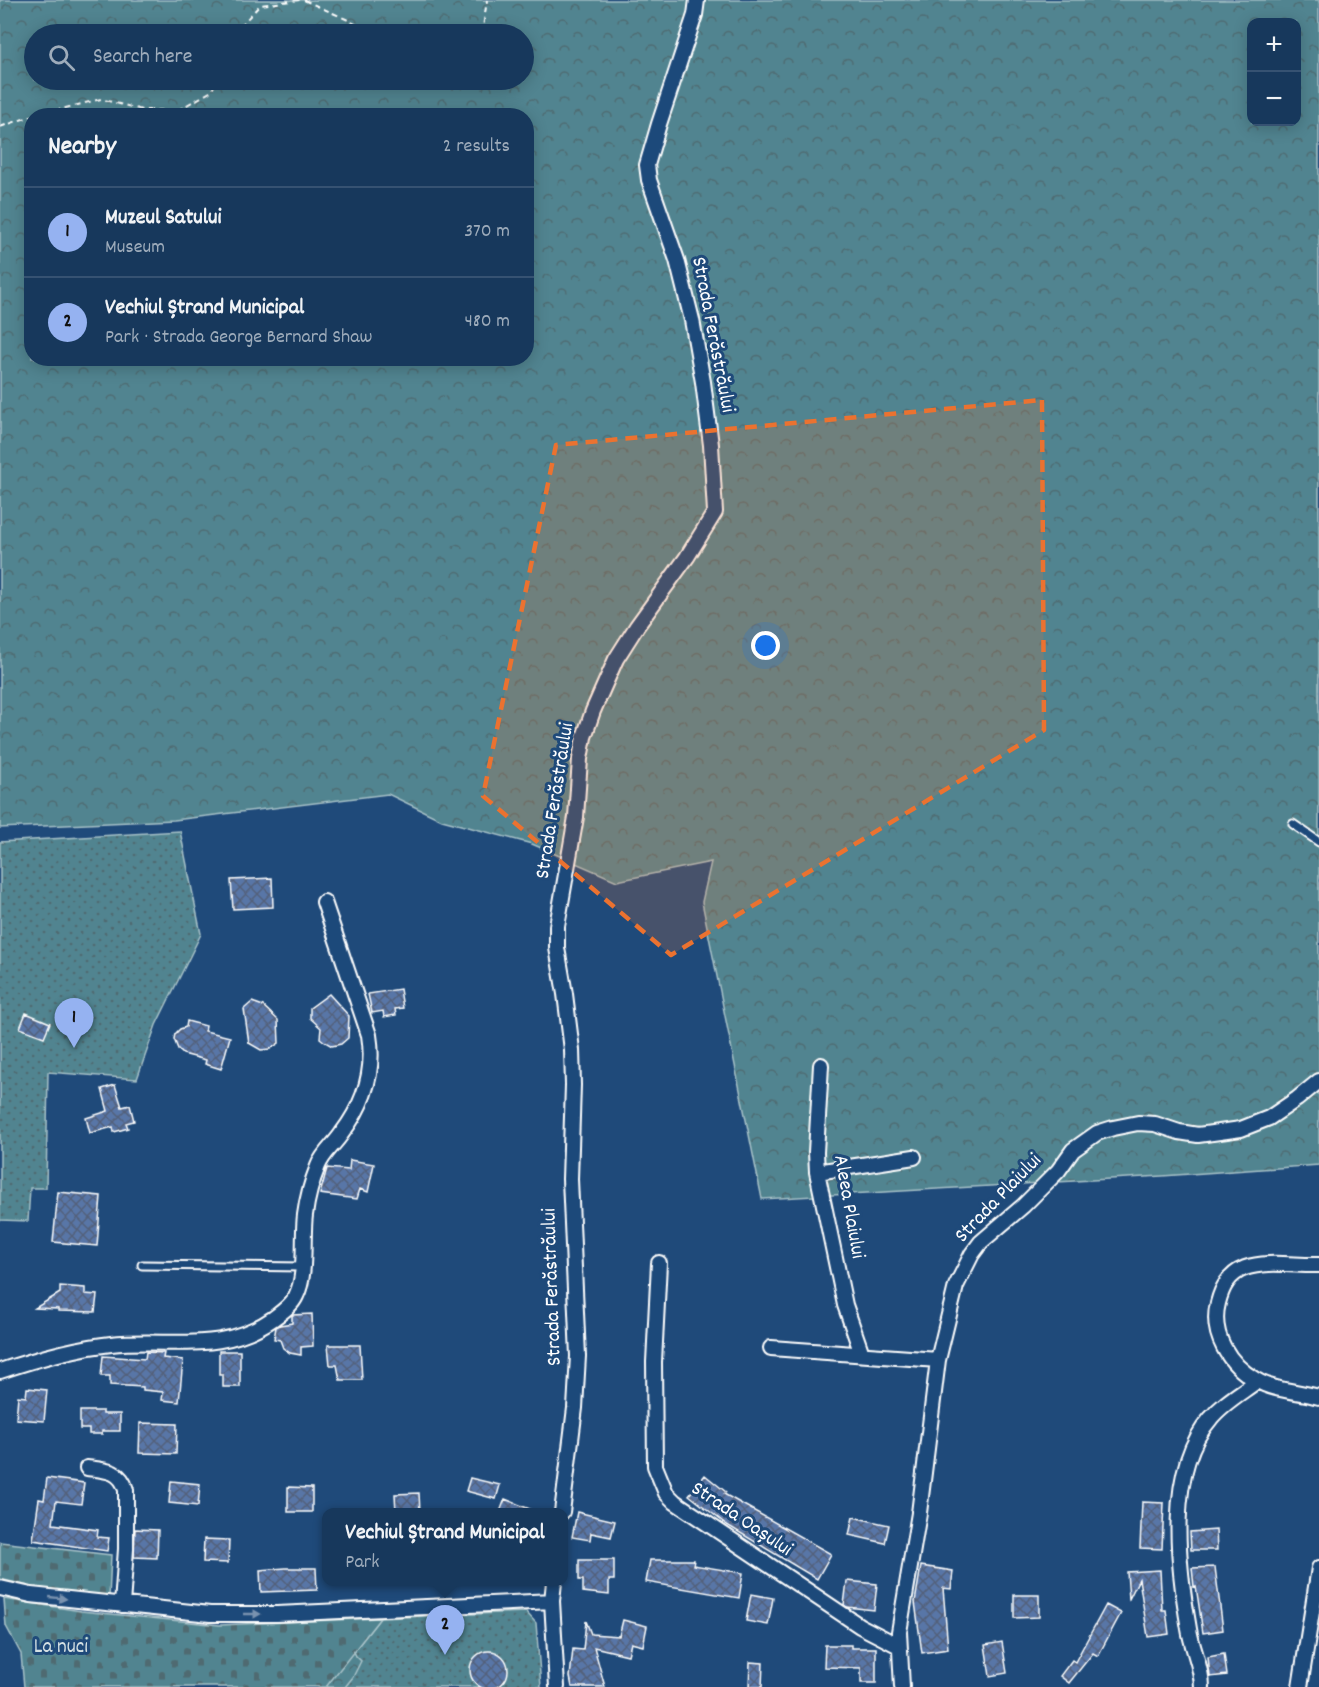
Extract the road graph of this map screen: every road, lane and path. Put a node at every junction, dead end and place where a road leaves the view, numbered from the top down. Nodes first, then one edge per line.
1 (302, 0) edge
2 (487, 0) edge
3 (697, 0) edge
4 (242, 24) edge
5 (355, 24) edge
6 (483, 24) edge
7 (212, 90) edge
8 (65, 108) edge
9 (135, 108) edge
10 (182, 108) edge
11 (24, 119) edge
12 (0, 127) edge
13 (1293, 824) dead end
14 (1319, 842) edge
15 (324, 902) dead end
16 (821, 1065) dead end
17 (1319, 1081) edge
18 (914, 1157) dead end
19 (818, 1172) junction
20 (659, 1263) dead end
21 (142, 1265) dead end
22 (1319, 1265) edge
23 (302, 1267) junction
24 (771, 1348) dead end
25 (862, 1354) junction
26 (938, 1360) junction
27 (0, 1371) edge
28 (1257, 1381) junction
29 (1319, 1397) edge
30 (87, 1468) dead end
31 (562, 1508) edge
32 (1319, 1568) edge
33 (554, 1586) edge
34 (0, 1588) edge
35 (552, 1601) junction
36 (122, 1605) junction
37 (898, 1646) junction
38 (557, 1687) edge
39 (902, 1687) edge
40 (1202, 1687) edge
41 (1299, 1687) edge

1 - 4 path
1 - 5 path
2 - 6 path
3 - 31 street, Strada Ferăstrăului
7 - 10 path
8 - 9 path
11 - 12 path
13 - 14 lane
15 - 23 street
16 - 19 street, Aleea Plaiului
17 - 26 street, Strada Plaiului
18 - 19 street
19 - 25 street, Aleea Plaiului
20 - 37 street, Strada Oașului
21 - 23 lane
22 - 28 street
23 - 27 street
24 - 25 street
25 - 26 street
26 - 37 street, Strada Plaiului
28 - 29 street
28 - 40 street
30 - 36 street
32 - 41 street
33 - 35 street
34 -> 36 street
36 -> 35 street
35 - 38 street
37 - 39 street, Strada Plaiului

